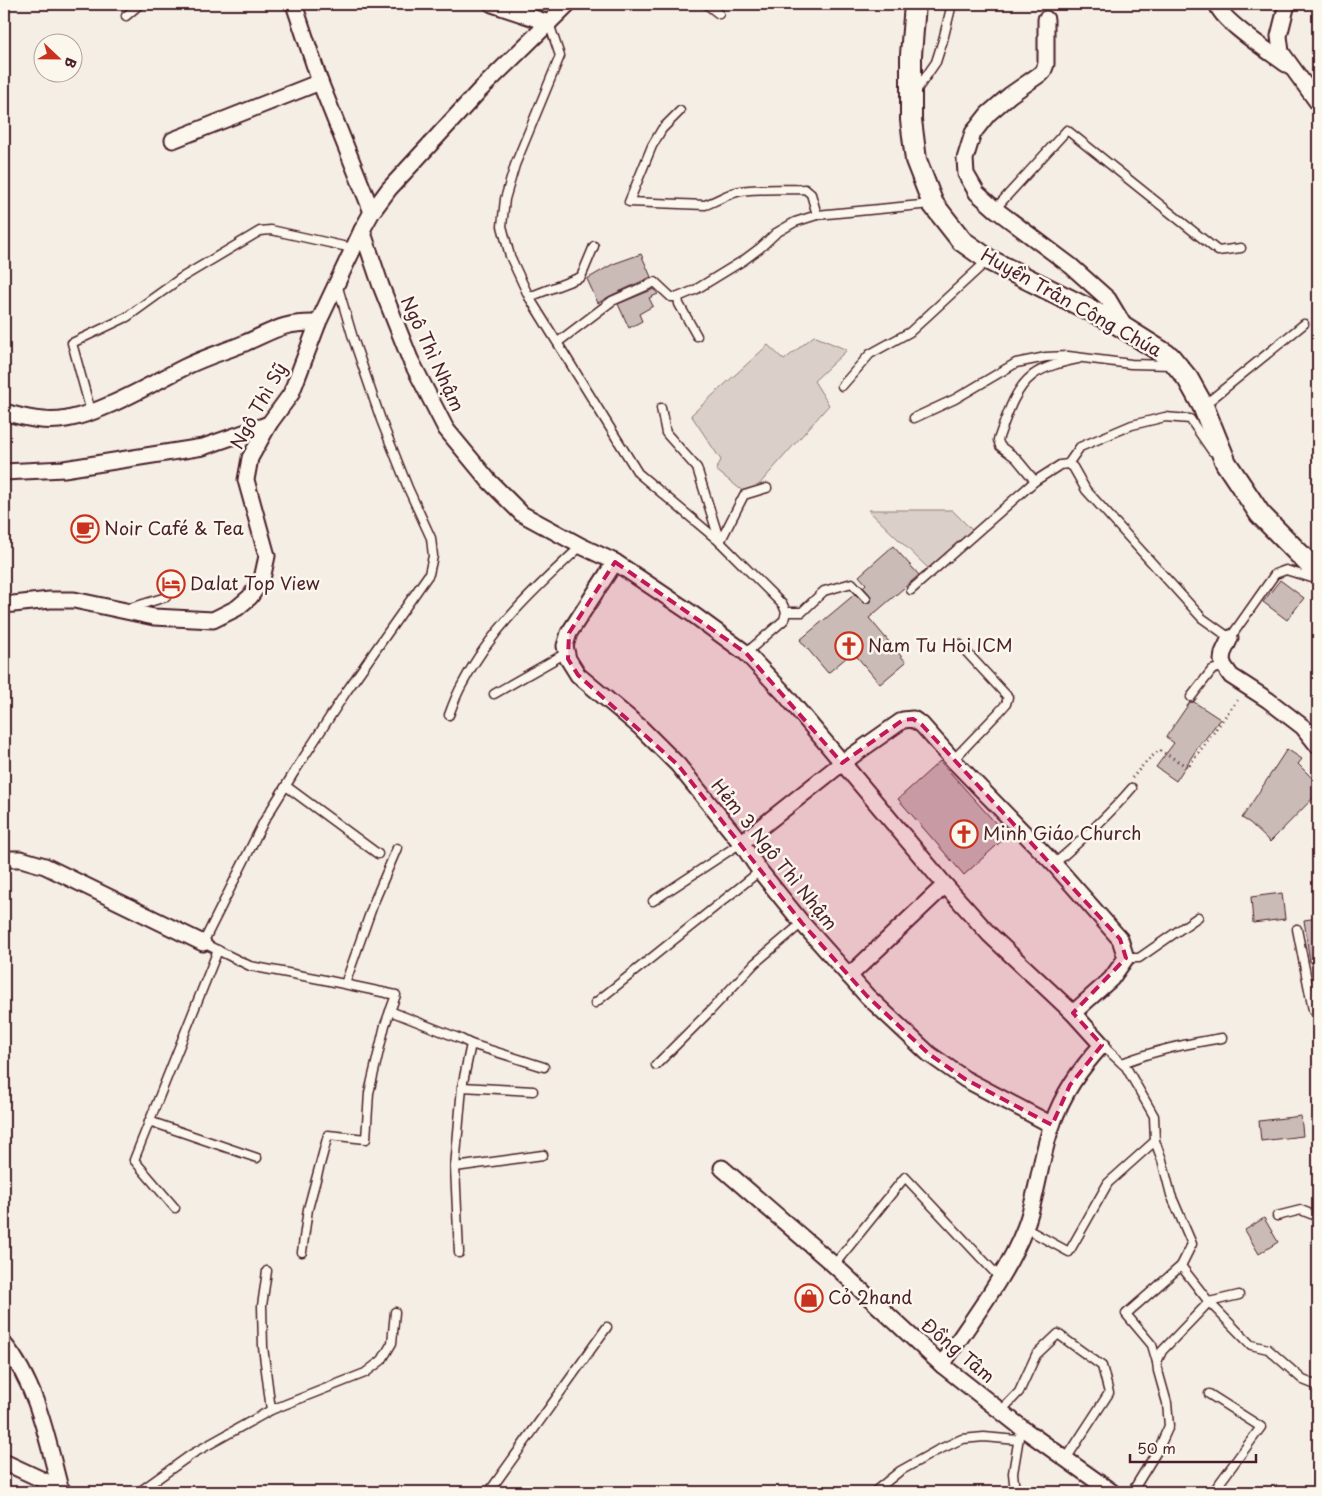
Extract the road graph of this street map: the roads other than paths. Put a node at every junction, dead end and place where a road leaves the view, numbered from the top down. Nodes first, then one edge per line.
1 (140, 4) edge
2 (294, 4) edge
3 (492, 4) edge
4 (568, 4) edge
5 (706, 4) edge
6 (915, 4) edge
7 (952, 4) edge
8 (1216, 4) edge
9 (1287, 4) edge
10 (719, 14) dead end
11 (126, 16) dead end
12 (1046, 19) dead end
13 (549, 23) junction
14 (1293, 69) junction
15 (320, 82) junction
16 (911, 97) junction
17 (1318, 103) edge
18 (680, 112) dead end
19 (173, 140) dead end
20 (934, 204) junction
21 (995, 209) junction
22 (372, 212) junction
23 (817, 215) junction
24 (362, 230) junction
25 (594, 246) dead end
26 (352, 248) junction
27 (1241, 248) dead end
28 (989, 260) junction
29 (337, 282) junction
30 (529, 297) junction
31 (678, 297) junction
32 (318, 323) junction
33 (1304, 324) dead end
34 (1127, 330) junction
35 (697, 336) dead end
36 (558, 342) junction
37 (1085, 357) junction
38 (1176, 365) junction
39 (842, 386) dead end
40 (1203, 406) junction
41 (661, 408) dead end
42 (4, 412) edge
43 (91, 412) junction
44 (914, 418) dead end
45 (269, 424) junction
46 (1226, 463) junction
47 (1068, 464) junction
48 (4, 472) edge
49 (1035, 481) junction
50 (767, 488) dead end
51 (720, 542) junction
52 (581, 546) junction
53 (615, 562) junction
54 (1318, 573) edge
55 (1318, 580) edge
56 (911, 590) dead end
57 (166, 597) dead end
58 (866, 598) dead end
59 (4, 605) edge
60 (124, 611) junction
61 (786, 612) junction
62 (1230, 638) junction
63 (959, 644) dead end
64 (566, 653) junction
65 (746, 654) junction
66 (1224, 666) junction
67 (494, 694) dead end
68 (1192, 697) dead end
69 (449, 715) dead end
70 (1318, 746) edge
71 (952, 760) junction
72 (842, 764) junction
73 (286, 786) junction
74 (1132, 788) dead end
75 (741, 843) junction
76 (397, 848) dead end
77 (378, 854) dead end
78 (4, 859) edge
79 (1054, 864) junction
80 (760, 871) junction
81 (945, 885) junction
82 (653, 901) dead end
83 (1198, 917) dead end
84 (802, 923) junction
85 (1297, 929) dead end
86 (203, 943) junction
87 (218, 950) junction
88 (1126, 958) junction
89 (850, 976) junction
90 (345, 984) junction
91 (595, 1003) dead end
92 (390, 1011) junction
93 (1073, 1013) junction
94 (1318, 1014) edge
95 (1222, 1038) dead end
96 (471, 1044) junction
97 (1102, 1045) junction
98 (1122, 1063) junction
99 (656, 1065) dead end
100 (544, 1067) dead end
101 (462, 1087) junction
102 (532, 1092) dead end
103 (149, 1121) junction
104 (1052, 1125) junction
105 (1154, 1141) junction
106 (543, 1155) dead end
107 (258, 1158) dead end
108 (455, 1166) junction
109 (722, 1168) dead end
110 (175, 1208) dead end
111 (1277, 1216) dead end
112 (1318, 1217) edge
113 (1025, 1228) junction
114 (302, 1252) dead end
115 (459, 1253) dead end
116 (834, 1264) junction
117 (1181, 1266) junction
118 (267, 1271) dead end
119 (999, 1277) junction
120 (1239, 1295) dead end
121 (1209, 1302) junction
122 (395, 1312) dead end
123 (607, 1327) dead end
124 (4, 1344) edge
125 (1157, 1362) junction
126 (942, 1365) junction
127 (1318, 1386) edge
128 (1209, 1394) dead end
129 (271, 1410) junction
130 (1001, 1411) junction
131 (1020, 1434) junction
132 (1066, 1459) junction
133 (4, 1462) edge
134 (62, 1490) edge
135 (139, 1492) edge
136 (489, 1492) edge
137 (874, 1492) edge
138 (1015, 1492) edge
139 (1112, 1492) edge
140 (1132, 1492) edge
141 (1213, 1492) edge

1 - 11 lane
2 - 15 street
3 - 13 street
4 - 13 street, Ngô Thì Sỹ
5 - 10 lane
6 - 16 street, Huyền Trân Công Chúa
7 - 16 lane
8 - 14 street
9 - 14 street
12 - 21 street
13 - 22 street, Ngô Thì Sỹ
13 - 30 lane
14 - 17 street
15 - 19 street
15 - 22 street
16 - 20 street, Huyền Trân Công Chúa
18 - 23 lane
20 - 23 lane
20 - 28 street, Huyền Trân Công Chúa
21 - 27 lane
21 - 34 street
22 - 24 street, Ngô Thì Sỹ
23 - 31 lane
24 - 26 street, Ngô Thì Sỹ
24 - 52 street, Ngô Thì Nhậm
25 - 30 lane
26 - 29 street, Ngô Thì Sỹ
26 - 43 lane
28 - 34 street, Huyền Trân Công Chúa
28 - 39 lane
29 - 32 street, Ngô Thì Sỹ
29 - 73 lane
30 - 36 lane
31 - 35 lane
31 - 36 lane
32 - 43 street
32 - 45 street, Ngô Thì Sỹ
33 - 40 lane
34 - 38 street, Huyền Trân Công Chúa
36 - 51 lane
37 - 38 lane
37 - 44 lane
37 - 49 lane
38 - 40 street, Huyền Trân Công Chúa
40 - 46 street, Huyền Trân Công Chúa
41 - 51 lane
42 - 43 street
45 - 48 street
45 - 60 street, Ngô Thì Sỹ
46 - 47 lane
46 - 54 street, Huyền Trân Công Chúa
47 - 49 lane
47 - 62 lane
49 - 56 lane
50 - 51 lane
51 - 61 lane
52 - 53 street, Ngô Thì Nhậm
52 - 69 lane
53 - 64 street
53 - 65 street, Ngô Thì Nhậm
55 - 62 lane
57 - 60 lane
58 - 61 lane
59 - 60 street, Ngô Thì Sỹ
61 - 65 lane
62 - 66 street
63 - 71 lane
64 - 67 lane
64 - 75 street, Hẻm 3 Ngô Thì Nhậm
65 - 72 street, Ngô Thì Nhậm
66 - 68 lane
66 - 70 street
71 - 72 street
71 - 79 street
72 - 75 street
72 - 81 street, Ngô Thì Nhậm
73 - 77 lane
73 - 86 lane
74 - 79 lane
75 - 80 street, Hẻm 3 Ngô Thì Nhậm
75 - 82 lane
76 - 90 lane
78 - 86 street
79 - 88 street
80 - 84 street, Hẻm 3 Ngô Thì Nhậm
80 - 91 lane
81 - 89 street
81 - 93 street, Ngô Thì Nhậm
83 - 88 lane
84 - 89 street, Hẻm 3 Ngô Thì Nhậm
84 - 99 lane
85 - 94 lane
86 - 87 lane
87 - 90 lane
87 - 103 lane
88 - 93 street
89 - 104 street, Hẻm 3 Ngô Thì Nhậm
90 - 92 lane
92 - 96 lane
92 - 114 lane
93 - 97 street, Ngô Thì Nhậm
95 - 98 lane
96 - 100 lane
96 - 101 lane
97 - 98 lane
97 - 104 street
98 - 105 lane
101 - 102 lane
101 - 108 lane
103 - 107 lane
103 - 110 lane
104 - 113 street
105 - 113 lane
105 - 117 lane
106 - 108 lane
108 - 115 lane
109 - 116 street, Đồng Tâm
111 - 112 lane
113 - 119 street
116 - 119 lane
116 - 126 street, Đồng Tâm
117 - 121 lane
117 - 125 lane
118 - 129 lane
119 - 126 street
120 - 121 lane
121 - 125 lane
121 - 127 lane
122 - 129 lane
123 - 136 lane
124 - 134 street
125 - 140 lane
126 - 130 street, Đồng Tâm
128 - 141 lane
129 - 135 lane
130 - 131 street, Đồng Tâm
130 - 132 lane
131 - 132 street, Đồng Tâm
131 - 137 lane
131 - 138 lane
132 - 139 street, Đồng Tâm
133 - 134 street

